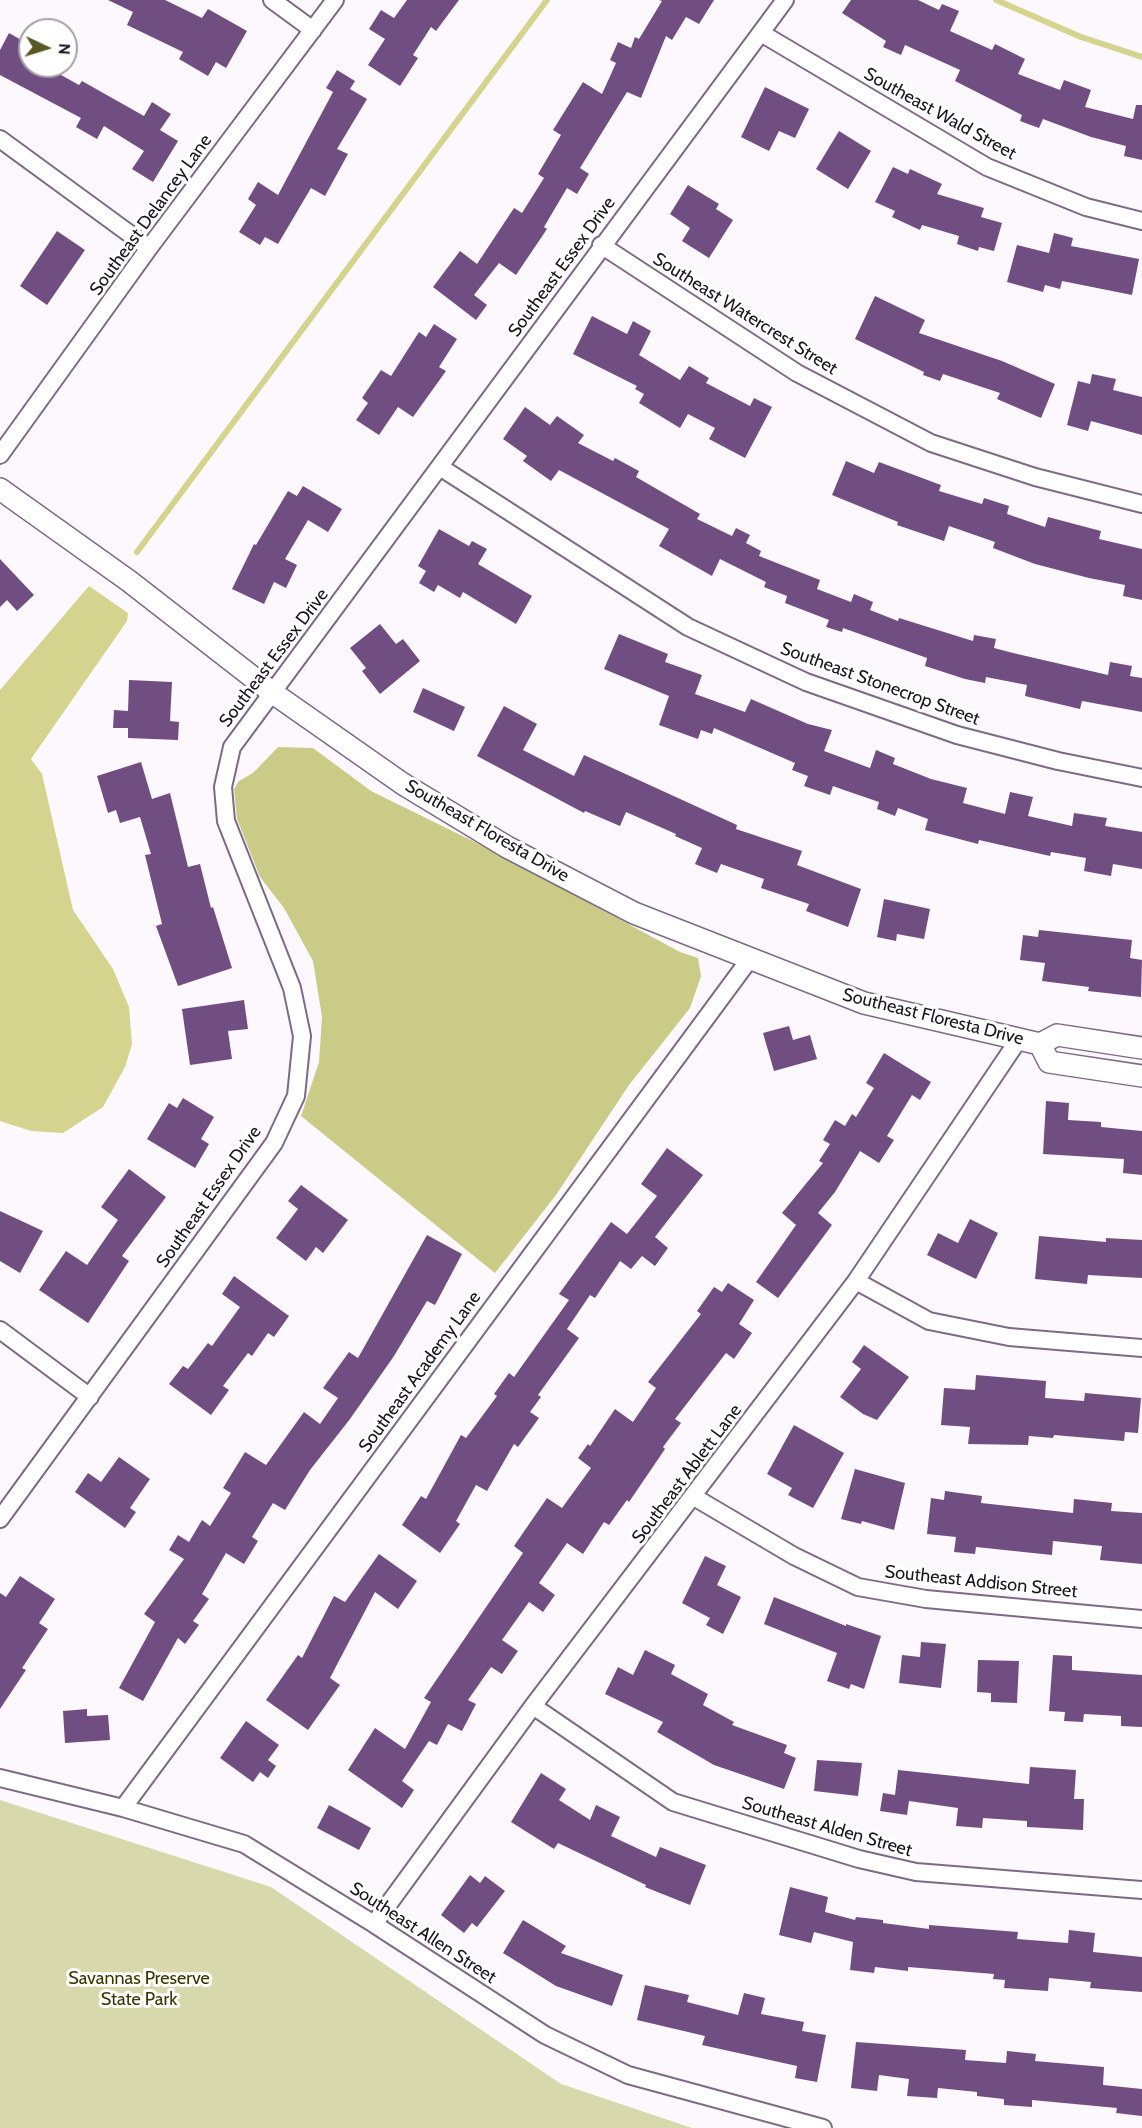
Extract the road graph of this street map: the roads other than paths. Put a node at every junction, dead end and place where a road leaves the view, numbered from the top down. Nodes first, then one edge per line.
1 (272, 0) edge
2 (335, 0) edge
3 (785, 0) edge
4 (313, 30) junction
5 (761, 33) junction
6 (0, 139) edge
7 (1142, 221) edge
8 (601, 245) junction
9 (149, 248) junction
10 (0, 455) edge
11 (440, 467) junction
12 (0, 489) edge
13 (1142, 504) edge
14 (273, 693) junction
15 (1142, 778) edge
16 (749, 960) junction
17 (1019, 1039) junction
18 (1040, 1044) junction
19 (1142, 1048) edge
20 (1142, 1076) edge
21 (856, 1281) junction
22 (0, 1330) edge
23 (1142, 1348) edge
24 (90, 1397) junction
25 (694, 1497) junction
26 (0, 1519) edge
27 (1142, 1619) edge
28 (533, 1706) junction
29 (0, 1778) edge
30 (123, 1808) junction
31 (1142, 1890) edge
32 (374, 1924) junction
33 (823, 2128) edge

1 - 4 street
2 - 4 street, Southeast Delancey Lane
3 - 5 street, Southeast Essex Drive
4 - 9 street, Southeast Delancey Lane
5 - 7 street, Southeast Wald Street
5 - 8 street, Southeast Essex Drive
6 - 9 street
8 - 11 street, Southeast Essex Drive
8 - 13 street, Southeast Watercrest Street
9 - 10 street, Southeast Delancey Lane
11 - 14 street, Southeast Essex Drive
11 - 15 street, Southeast Stonecrop Street
12 - 14 street, Southeast Floresta Drive
14 - 16 street, Southeast Floresta Drive
14 - 24 street, Southeast Essex Drive
16 - 17 street, Southeast Floresta Drive
16 - 30 street, Southeast Academy Lane
17 - 18 street, Southeast Floresta Drive
17 - 21 street, Southeast Ablett Lane
18 - 19 street, Southeast Floresta Drive
18 - 20 street, Southeast Floresta Drive
21 - 23 street
21 - 25 street, Southeast Ablett Lane
22 - 24 street
24 - 26 street, Southeast Essex Drive
25 - 27 street, Southeast Addison Street
25 - 28 street, Southeast Ablett Lane
28 - 31 street, Southeast Alden Street
28 - 32 street, Southeast Ablett Lane
29 - 30 street, Southeast Allen Street
30 - 32 street, Southeast Allen Street
32 - 33 street, Southeast Allen Street

